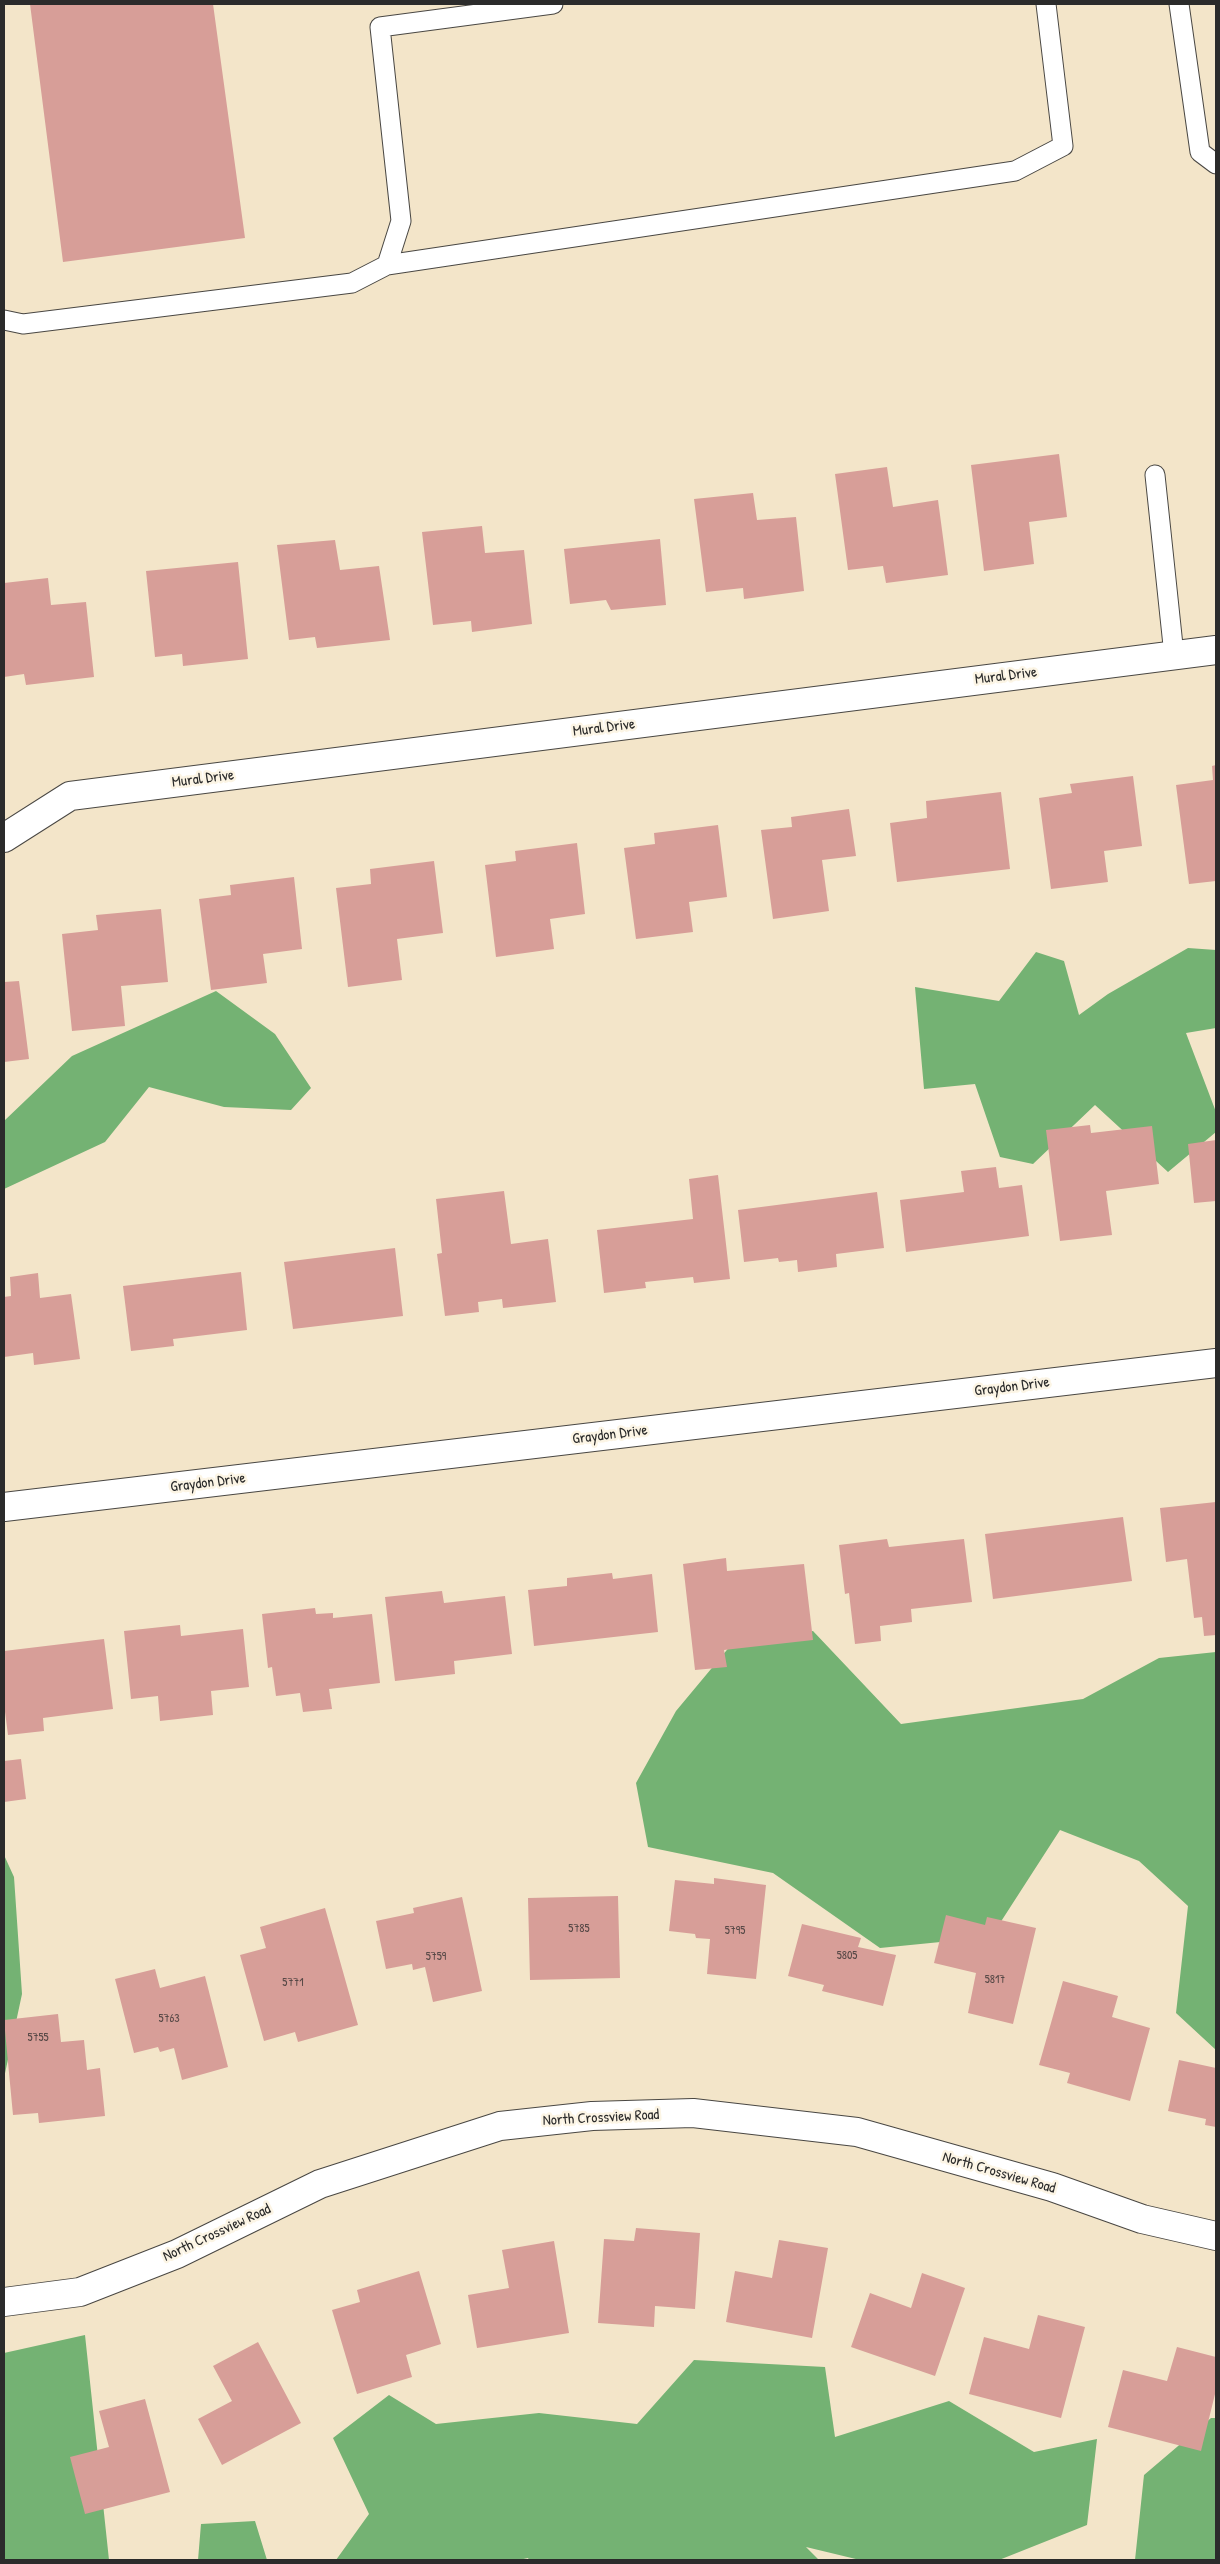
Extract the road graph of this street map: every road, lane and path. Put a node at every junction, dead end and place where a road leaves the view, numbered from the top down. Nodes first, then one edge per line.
1 (553, 4) edge
2 (1046, 4) edge
3 (1179, 4) edge
4 (1216, 164) edge
5 (386, 265) junction
6 (4, 320) edge
7 (1155, 475) dead end
8 (1216, 650) edge
9 (1174, 654) junction
10 (4, 838) edge
11 (1216, 1363) edge
12 (4, 1507) edge
13 (1216, 2236) edge
14 (4, 2302) edge

1 - 5 lane
2 - 5 lane
3 - 4 lane
5 - 6 lane
7 - 9 lane
8 - 9 street, Mural Drive
9 - 10 street, Mural Drive
11 - 12 street, Graydon Drive
13 - 14 street, North Crossview Road

